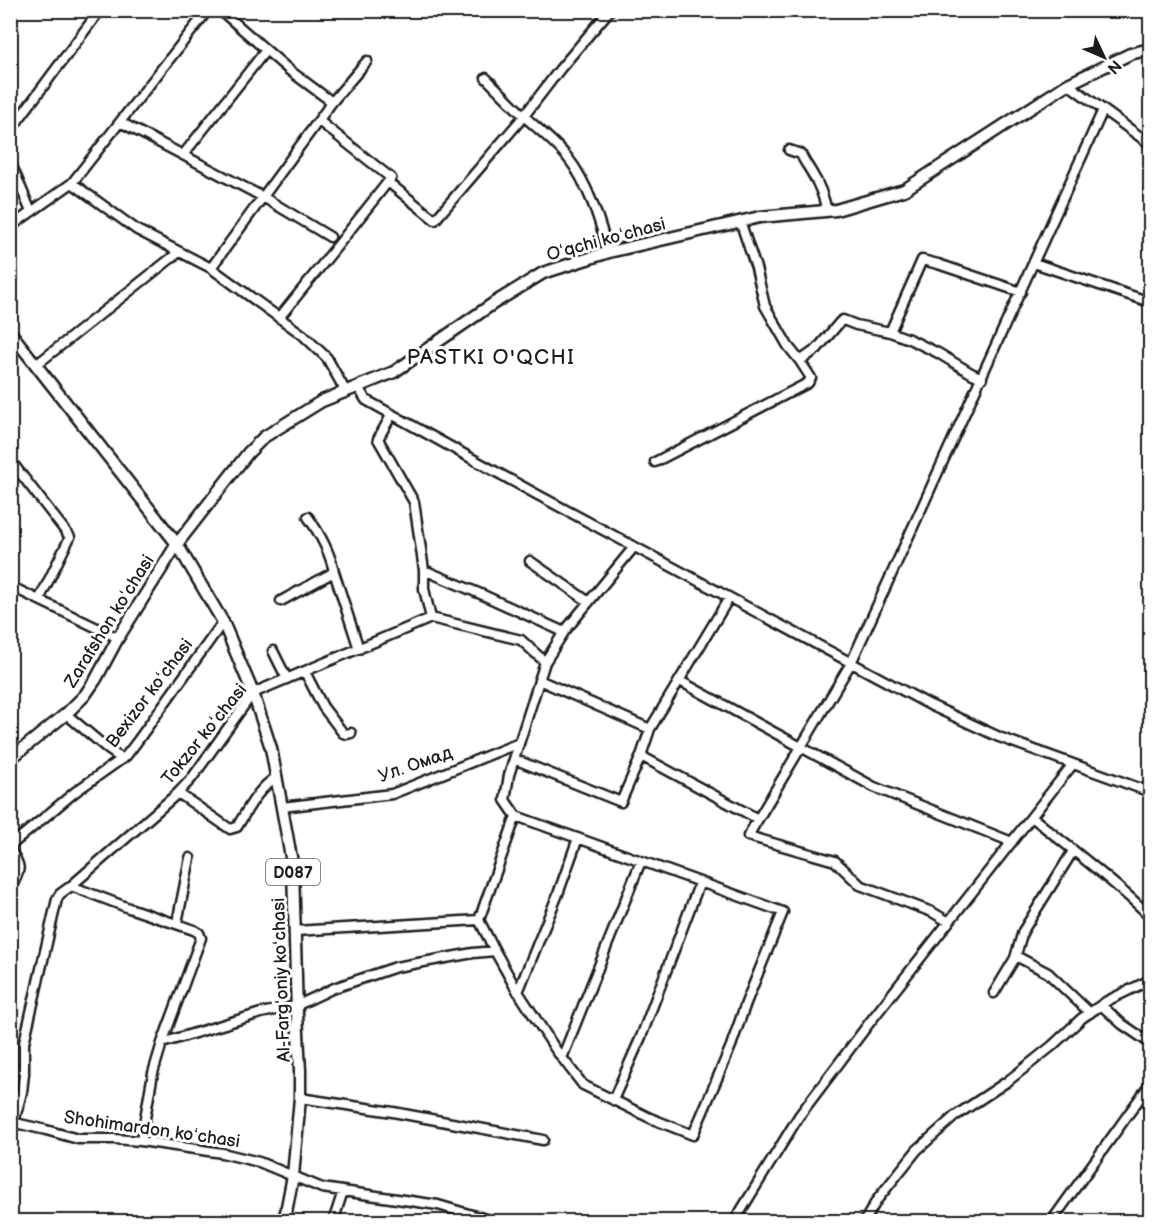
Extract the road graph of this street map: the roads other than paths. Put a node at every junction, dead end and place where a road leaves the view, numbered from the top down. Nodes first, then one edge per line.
1 (100, 10) edge
2 (208, 10) edge
3 (218, 10) edge
4 (610, 10) edge
5 (1150, 49) edge
6 (266, 50) junction
7 (367, 61) dead end
8 (486, 78) dead end
9 (1068, 84) junction
10 (332, 102) junction
11 (1104, 110) junction
12 (524, 116) junction
13 (319, 121) junction
14 (120, 122) junction
15 (10, 131) edge
16 (1150, 144) edge
17 (789, 150) dead end
18 (183, 155) junction
19 (10, 161) edge
20 (388, 182) junction
21 (72, 183) junction
22 (263, 197) junction
23 (827, 211) junction
24 (32, 212) junction
25 (741, 221) junction
26 (10, 227) edge
27 (330, 237) dead end
28 (180, 252) junction
29 (607, 253) junction
30 (1034, 263) junction
31 (211, 268) junction
32 (1021, 292) junction
33 (1150, 302) edge
34 (279, 318) junction
35 (10, 332) edge
36 (890, 332) junction
37 (800, 361) junction
38 (36, 365) junction
39 (982, 378) junction
40 (358, 387) junction
41 (346, 392) junction
42 (392, 414) junction
43 (655, 462) dead end
44 (12, 465) edge
45 (308, 518) dead end
46 (177, 544) junction
47 (634, 547) junction
48 (530, 561) dead end
49 (424, 570) junction
50 (334, 572) junction
51 (10, 586) edge
52 (729, 598) junction
53 (39, 600) junction
54 (281, 601) dead end
55 (589, 602) junction
56 (431, 618) junction
57 (223, 622) junction
58 (564, 633) junction
59 (118, 638) junction
60 (359, 649) junction
61 (273, 651) dead end
62 (545, 662) junction
63 (851, 663) junction
64 (304, 672) junction
65 (286, 679) junction
66 (539, 680) junction
67 (680, 681) junction
68 (253, 693) junction
69 (66, 714) junction
70 (650, 729) junction
71 (351, 733) dead end
72 (519, 743) junction
73 (801, 747) junction
74 (641, 756) junction
75 (10, 759) edge
76 (122, 759) junction
77 (514, 759) junction
78 (1073, 764) junction
79 (277, 777) junction
80 (1150, 792) edge
81 (178, 793) junction
82 (282, 807) junction
83 (516, 816) junction
84 (1032, 817) junction
85 (758, 819) junction
86 (578, 838) junction
87 (1012, 842) junction
88 (10, 848) edge
89 (1073, 851) junction
90 (190, 858) dead end
91 (641, 861) junction
92 (700, 882) junction
93 (71, 886) junction
94 (10, 890) edge
95 (1150, 916) edge
96 (479, 920) junction
97 (949, 922) junction
98 (177, 923) junction
99 (295, 931) junction
100 (495, 951) junction
101 (1016, 956) junction
102 (1150, 980) edge
103 (518, 992) junction
104 (994, 993) dead end
105 (1101, 1005) junction
106 (296, 1006) junction
107 (1090, 1013) junction
108 (162, 1043) junction
109 (1150, 1043) edge
110 (562, 1058) junction
111 (1150, 1084) edge
112 (300, 1098) junction
113 (613, 1100) junction
114 (12, 1122) edge
115 (543, 1140) dead end
116 (141, 1141) junction
117 (293, 1176) junction
118 (343, 1191) junction
119 (284, 1221) edge
120 (333, 1221) edge
121 (496, 1221) edge
122 (734, 1221) edge
123 (864, 1221) edge
124 (1051, 1221) edge

1 - 15 street
2 - 14 street
3 - 6 street
4 - 12 street
5 - 9 main road, Oʻqchi koʻchasi
6 - 10 street
6 - 18 street
7 - 10 street
8 - 12 street
9 - 11 street
9 - 23 main road, Oʻqchi koʻchasi
10 - 13 street
11 - 16 street
11 - 30 street
12 - 20 street
12 - 29 street
13 - 20 street
13 - 22 street
14 - 18 street
14 - 21 street
17 - 23 street
18 - 22 street
19 - 24 street
20 - 34 street
21 - 24 street
21 - 28 street
22 - 27 street
22 - 31 street
23 - 25 main road, Oʻqchi koʻchasi
24 - 26 street
25 - 29 main road, Oʻqchi koʻchasi
25 - 37 street
28 - 31 street
28 - 38 street
29 - 40 main road, Oʻqchi koʻchasi
30 - 32 street
30 - 33 street
31 - 34 street
32 - 36 street
32 - 39 street
34 - 41 street
35 - 38 main road, D087
36 - 37 street
36 - 39 street
37 - 43 street
38 - 46 main road, D087
39 - 63 street
40 - 41 main road, Oʻqchi koʻchasi
40 - 42 street
41 - 46 main road, Oʻqchi koʻchasi
42 - 47 street
42 - 49 street
44 - 53 street
45 - 50 street
46 - 57 main road, Al-Fargʻoniy koʻchasi / D087
46 - 59 main road, Zarafshon koʻchasi
47 - 52 street
47 - 55 street
48 - 55 street
49 - 56 street
49 - 58 street
50 - 54 street
50 - 60 street
51 - 53 street
52 - 63 street
52 - 67 street
53 - 59 street
55 - 58 street
56 - 60 street, Tokzor koʻchasi
56 - 62 street
57 - 68 main road, Al-Fargʻoniy koʻchasi / D087
57 - 76 street, Bexizor koʻchasi
58 - 62 street
59 - 69 main road, Zarafshon koʻchasi
60 - 64 street, Tokzor koʻchasi
61 - 65 street
62 - 66 street
63 - 73 street
63 - 78 street
64 - 65 street, Tokzor koʻchasi
64 - 71 street
65 - 68 street, Tokzor koʻchasi
66 - 70 street
66 - 72 street
67 - 70 street
67 - 73 street
68 - 79 main road, Al-Fargʻoniy koʻchasi / D087
68 - 81 street, Tokzor koʻchasi
69 - 75 main road, Zarafshon koʻchasi
69 - 76 street
70 - 74 street
72 - 77 street
72 - 82 street, Ул. Омад
73 - 85 street
73 - 87 street
74 - 77 street
74 - 85 street
76 - 88 street, Bexizor koʻchasi
77 - 83 street
78 - 80 street
78 - 84 street
79 - 81 street
79 - 82 main road, Al-Fargʻoniy koʻchasi / D087
81 - 93 street, Tokzor koʻchasi
82 - 99 main road, Al-Fargʻoniy koʻchasi / D087
83 - 86 street
83 - 96 street
84 - 87 street
84 - 89 street
85 - 97 street
86 - 91 street
86 - 103 street
87 - 97 street
88 - 94 street
89 - 95 street
89 - 101 street
90 - 98 street
91 - 92 street
91 - 110 street
92 - 113 street
92 - 113 street
93 - 98 street
93 - 114 street, Tokzor koʻchasi
96 - 99 street
96 - 100 street
97 - 122 street
98 - 108 street
99 - 106 main road, Al-Fargʻoniy koʻchasi / D087
100 - 103 street
100 - 106 street
101 - 104 street
101 - 107 street
102 - 105 street
103 - 110 street
105 - 107 street
105 - 109 street
106 - 108 street
106 - 112 main road, Al-Fargʻoniy koʻchasi / D087
107 - 123 street
108 - 116 street
110 - 113 street
111 - 124 street
112 - 115 street
112 - 117 main road, Al-Fargʻoniy koʻchasi / D087
114 - 116 street, Shohimardon koʻchasi
116 - 117 street, Shohimardon koʻchasi
117 - 118 street, Shohimardon koʻchasi
117 - 119 main road, Al-Fargʻoniy koʻchasi / D087
118 - 120 street
118 - 121 street, Shohimardon koʻchasi

